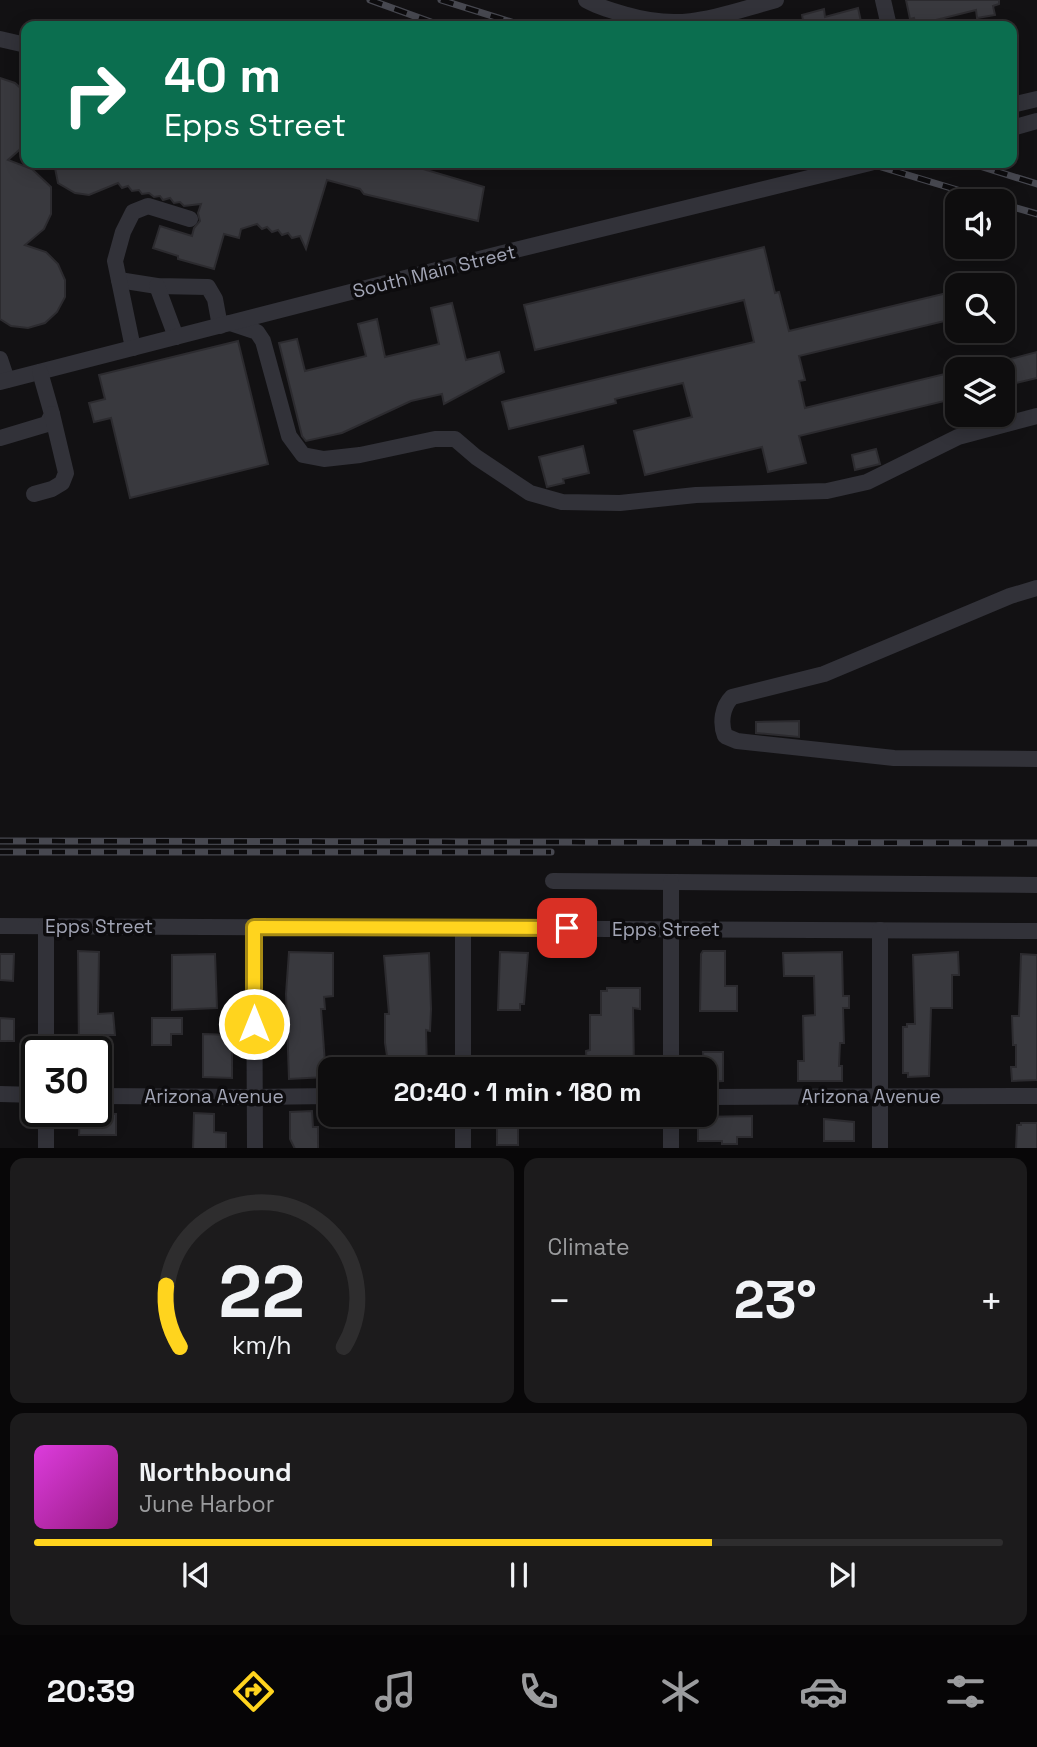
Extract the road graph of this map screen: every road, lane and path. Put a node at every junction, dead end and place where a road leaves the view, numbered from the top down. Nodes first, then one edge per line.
1 (586, 0) edge
2 (776, 0) edge
3 (883, 0) edge
4 (647, 21) edge
5 (698, 21) edge
6 (888, 21) edge
7 (0, 39) edge
8 (21, 44) edge
9 (1037, 99) edge
10 (1017, 104) edge
11 (1037, 121) edge
12 (1017, 127) edge
13 (850, 168) edge
14 (190, 219) dead end
15 (118, 280) junction
16 (157, 286) junction
17 (225, 325) junction
18 (176, 337) junction
19 (132, 348) junction
20 (0, 359) edge
21 (40, 372) junction
22 (4, 381) edge
23 (51, 414) junction
24 (1037, 416) edge
25 (0, 438) edge
26 (34, 494) dead end
27 (1037, 588) edge
28 (1037, 759) edge
29 (553, 881) dead end
30 (671, 882) junction
31 (1037, 886) edge
32 (0, 926) edge
33 (47, 926) junction
34 (254, 927) junction
35 (463, 928) junction
36 (671, 929) junction
37 (880, 930) junction
38 (1037, 931) edge
39 (46, 1036) edge
40 (463, 1057) edge
41 (671, 1057) edge
42 (0, 1094) edge
43 (21, 1095) edge
44 (112, 1096) edge
45 (318, 1096) edge
46 (880, 1096) junction
47 (1037, 1096) edge
48 (254, 1097) junction
49 (717, 1097) edge
50 (46, 1127) edge
51 (463, 1127) edge
52 (671, 1127) edge
53 (46, 1148) edge
54 (255, 1148) edge
55 (463, 1148) edge
56 (671, 1148) edge
57 (880, 1148) edge

1 - 4 street
2 - 5 street
3 - 6 street
7 - 8 street
9 - 10 street
11 - 12 street
13 - 17 street, South Main Street
14 - 15 street
15 - 16 street
15 - 19 street
16 - 17 street
16 - 18 street
17 - 18 street, South Main Street
17 - 24 street
18 - 19 street, South Main Street
19 - 21 street, South Main Street
20 - 22 street
21 - 22 street, South Main Street
21 - 23 street
23 - 25 street
23 - 26 street
27 - 28 street
29 - 30 street
30 - 31 street
30 - 36 street
32 - 33 street, Epps Street
33 - 34 street, Epps Street
33 - 39 street
34 - 35 street, Epps Street
34 - 48 street
35 - 36 street, Epps Street
35 - 40 street
36 - 37 street, Epps Street
36 - 41 street
37 - 38 street, Epps Street
37 - 46 street
42 - 43 street
44 - 48 street, Arizona Avenue
45 - 48 street, Arizona Avenue
46 - 47 street, Arizona Avenue
46 - 49 street, Arizona Avenue
46 - 57 street
48 - 54 street
50 - 53 street
51 - 55 street
52 - 56 street

